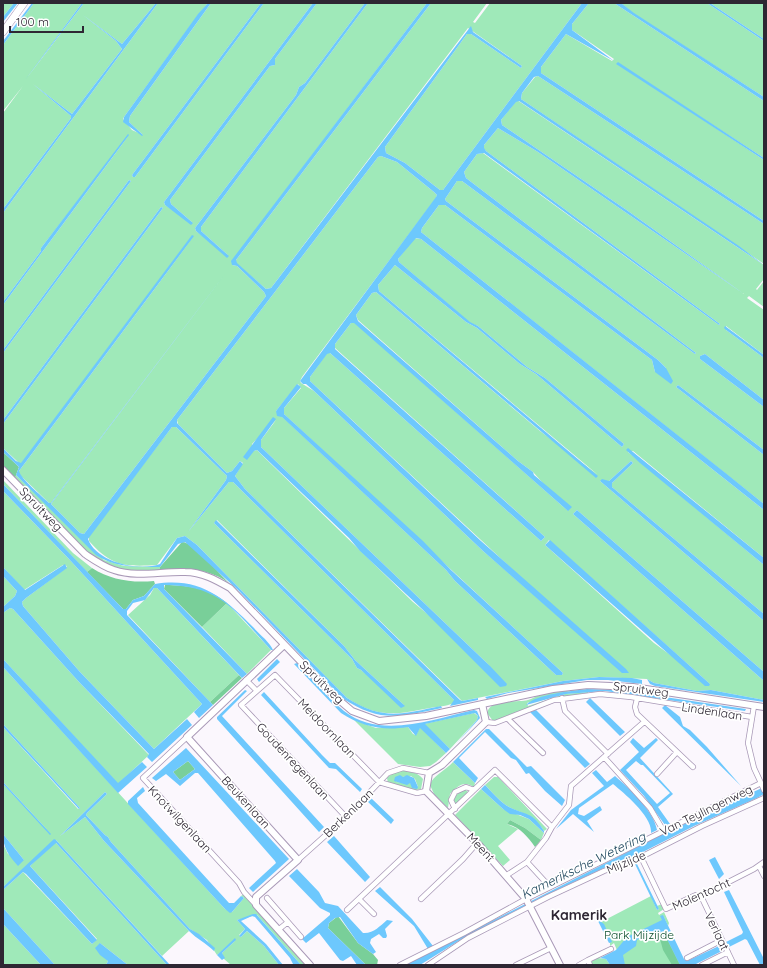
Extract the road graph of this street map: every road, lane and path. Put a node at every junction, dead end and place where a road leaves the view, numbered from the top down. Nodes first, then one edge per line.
1 (24, 3) edge
2 (3, 32) edge
3 (3, 470) edge
4 (284, 645) junction
5 (246, 680) junction
6 (256, 690) junction
7 (562, 698) junction
8 (637, 699) junction
9 (482, 704) junction
10 (754, 706) junction
11 (764, 707) edge
12 (752, 717) junction
13 (508, 719) junction
14 (486, 722) junction
15 (644, 722) junction
16 (188, 737) junction
17 (677, 752) junction
18 (543, 753) dead end
19 (606, 756) junction
20 (692, 767) dead end
21 (429, 774) junction
22 (657, 774) dead end
23 (379, 782) junction
24 (762, 787) edge
25 (474, 790) junction
26 (426, 791) junction
27 (764, 798) edge
28 (454, 809) junction
29 (448, 813) junction
30 (346, 816) junction
31 (552, 827) junction
32 (663, 830) junction
33 (477, 843) junction
34 (641, 857) junction
35 (298, 860) junction
36 (527, 862) junction
37 (764, 862) edge
38 (759, 866) junction
39 (507, 875) junction
40 (764, 876) edge
41 (550, 887) junction
42 (701, 896) junction
43 (267, 898) dead end
44 (359, 899) junction
45 (421, 899) dead end
46 (528, 903) junction
47 (256, 905) junction
48 (347, 910) dead end
49 (374, 914) dead end
50 (288, 922) junction
51 (278, 930) junction
52 (301, 937) dead end
53 (722, 940) junction
54 (551, 948) junction
55 (611, 949) dead end
56 (728, 952) junction
57 (687, 958) dead end
58 (589, 963) edge
59 (310, 965) edge
60 (400, 965) edge
61 (428, 965) edge
62 (516, 965) edge
63 (560, 965) edge
64 (578, 965) edge
65 (702, 965) edge
66 (734, 965) edge

1 - 2 main road
3 - 4 main road, Spruitweg
4 - 5 main road
4 - 9 main road, Spruitweg
5 - 6 street
5 - 16 main road
6 - 23 street, Meidoornlaan
6 - 30 street, Goudenregenlaan
7 - 8 street, Lindenlaan
7 - 13 street, Lindenlaan
7 - 19 street
8 - 12 street, Lindenlaan
8 - 15 street
9 - 10 main road, Spruitweg
9 - 14 main road
10 - 11 main road
10 - 12 street, Van Teylingenweg
12 - 24 street, Van Teylingenweg
13 - 14 street, Lindenlaan
13 - 18 street
14 - 21 main road
15 - 17 street
15 - 19 street
16 - 35 main road, Beukenlaan
16 - 47 street, Knotwilgenlaan
17 - 20 street
17 - 22 street
19 - 31 street
19 - 32 street
21 - 23 street
21 - 26 main road
23 - 26 street, Berkenlaan
23 - 30 street, Berkenlaan
24 - 32 street, Van Teylingenweg
25 - 28 street
25 - 28 street
25 - 31 street
26 - 29 main road, Meent
27 - 34 street, Mijzijde
28 - 29 street
29 - 33 main road, Meent
29 - 44 street
30 - 35 street, Berkenlaan
31 - 36 street
32 - 41 street, Van Teylingenweg
33 - 39 main road, Meent
33 - 45 street
34 - 42 street, Molentocht
34 - 46 street, Mijzijde
35 - 47 main road
36 - 39 street
36 - 41 street
37 - 38 street, Molentocht
38 - 40 street
38 - 42 street, Molentocht
39 - 46 main road, Meent
41 - 46 street, Van Teylingenweg
42 - 53 street, Verlaat
43 - 50 street
44 - 48 street
44 - 49 street
46 - 54 main road, Meent
46 - 60 street, Van Teylingenweg
46 - 61 street, Mijzijde
47 - 51 main road
50 - 51 street
50 - 52 street
51 - 59 main road
53 - 56 street, Verlaat
53 - 57 street
54 - 62 street
54 - 63 main road, Meent
55 - 58 street
56 - 65 street
56 - 66 street, Verlaat
58 - 64 street

